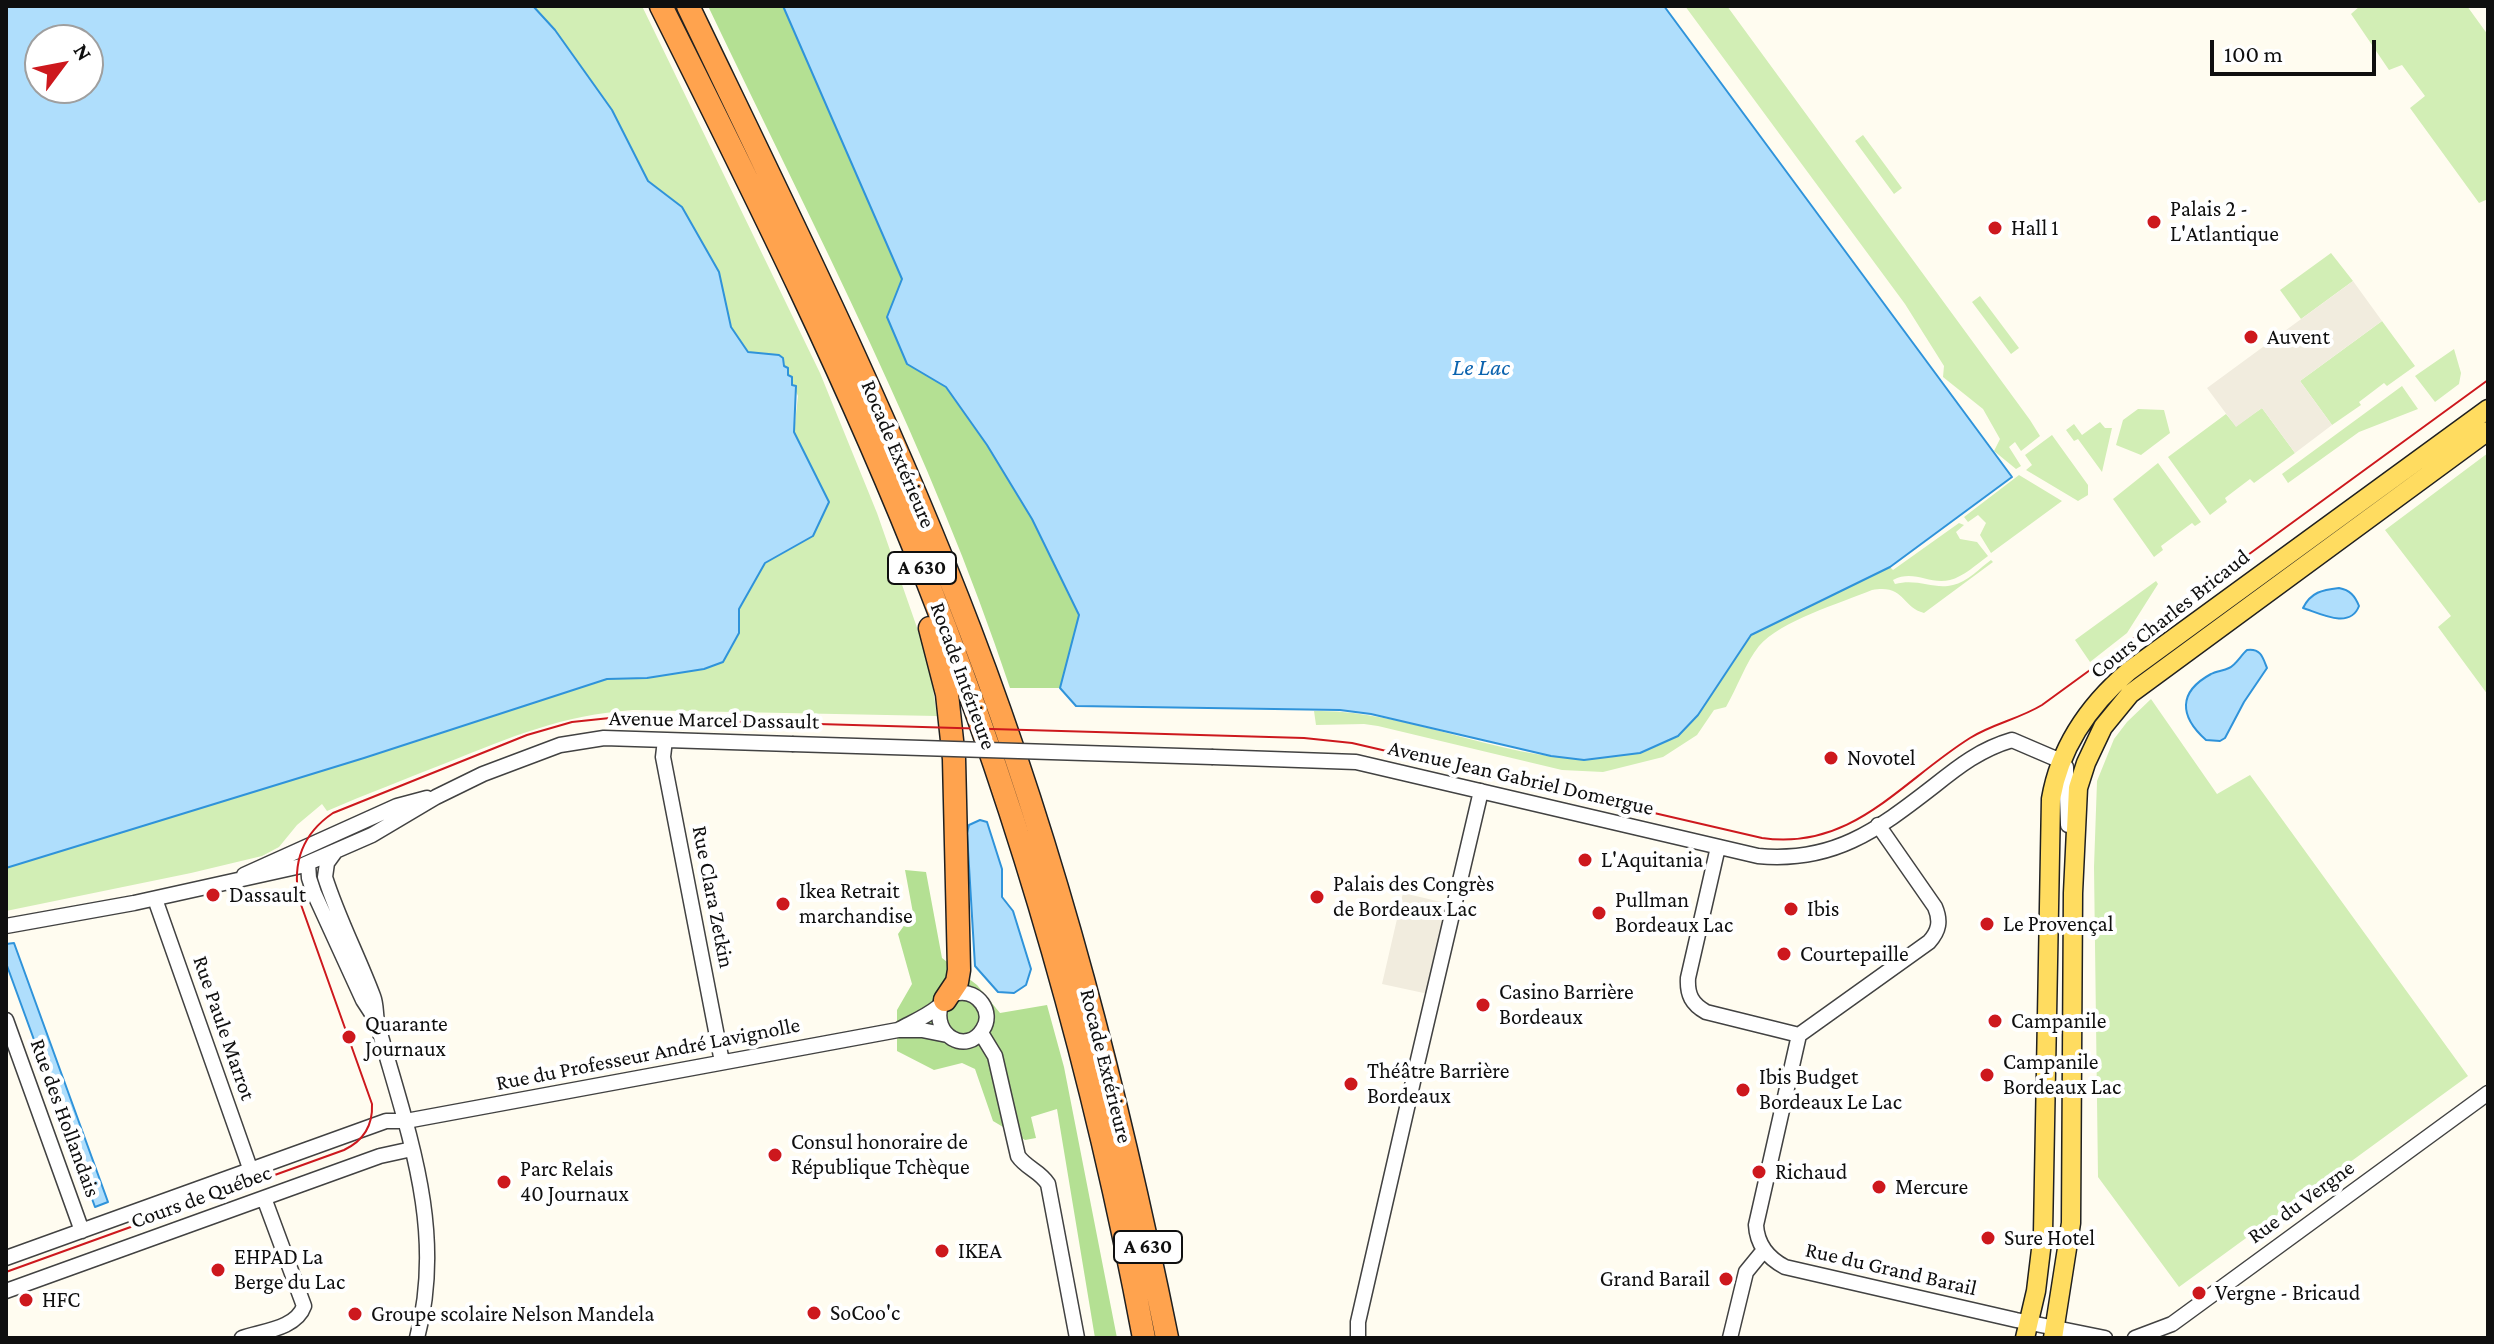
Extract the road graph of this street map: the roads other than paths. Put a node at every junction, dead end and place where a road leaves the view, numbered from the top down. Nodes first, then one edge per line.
1 (661, 6) edge
2 (688, 6) edge
3 (841, 379) junction
4 (2488, 409) edge
5 (2488, 431) edge
6 (665, 740) junction
7 (1003, 751) joint
8 (2067, 770) junction
9 (1481, 791) junction
10 (436, 797) junction
11 (1878, 825) junction
12 (1718, 847) junction
13 (335, 852) junction
14 (292, 854) junction
15 (308, 864) junction
16 (238, 880) junction
17 (155, 899) junction
18 (6, 926) edge
19 (352, 947) junction
20 (943, 1003) junction
21 (6, 1020) edge
22 (377, 1021) junction
23 (898, 1030) junction
24 (981, 1033) junction
25 (947, 1035) junction
26 (1799, 1035) junction
27 (722, 1062) junction
28 (2488, 1093) edge
29 (406, 1121) junction
30 (412, 1149) junction
31 (1117, 1157) junction
32 (251, 1171) junction
33 (264, 1198) junction
34 (82, 1231) junction
35 (1764, 1250) junction
36 (6, 1258) edge
37 (6, 1291) edge
38 (2027, 1330) edge
39 (2054, 1332) edge
40 (418, 1336) edge
41 (242, 1338) edge
42 (1077, 1338) edge
43 (1130, 1338) edge
44 (1144, 1338) edge
45 (1167, 1338) edge
46 (1179, 1338) edge
47 (1358, 1338) edge
48 (1730, 1338) edge
49 (2103, 1338) edge
50 (2135, 1338) edge

1 - 3 highway, Rocade Intérieure / A 630
2 - 31 highway, Rocade Extérieure / A 630
3 - 20 highway
3 - 31 highway, Rocade Intérieure / A 630
4 - 8 main road, Cours Charles Bricaud
5 - 8 main road, Cours Charles Bricaud
6 - 7 street, Avenue Marcel Dassault, bridge
6 - 10 street, Avenue Marcel Dassault
6 - 27 street, Rue Clara Zetkin
7 - 9 street, Avenue Jean Gabriel Domergue, bridge
8 - 11 street, Avenue Jean Gabriel Domergue
8 - 38 main road, Cours Charles Bricaud
8 - 39 main road, Cours Charles Bricaud
9 - 12 street, Avenue Jean Gabriel Domergue
9 - 47 street
10 - 13 street, Avenue Marcel Dassault
10 - 14 street, Avenue Marcel Dassault
10 - 15 street, Avenue Marcel Dassault
11 - 12 street, Avenue Jean Gabriel Domergue
11 - 26 street
12 - 26 street
13 - 15 street, Avenue Marcel Dassault
13 - 19 street
14 - 15 street
14 - 16 street, Avenue Marcel Dassault
15 - 16 street, Avenue Marcel Dassault
15 - 19 street
15 - 22 street
16 - 17 street, Avenue Marcel Dassault
17 - 18 street, Avenue Marcel Dassault
17 - 32 street, Rue Paule Marrot
19 - 22 street
20 - 23 street, Rue du Professeur André Lavignolle
20 - 24 street
20 - 25 street
21 - 34 street, Rue des Hollandais
22 - 29 street
23 - 25 street, Rue du Professeur André Lavignolle
23 - 27 street, Rue du Professeur André Lavignolle
24 - 25 street
24 - 42 street
26 - 35 street
27 - 29 street, Rue du Professeur André Lavignolle
28 - 50 street, Rue du Vergne
29 - 30 street
29 - 32 street, Cours de Québec
30 - 33 street, Cours de Québec
30 - 40 street
31 - 43 highway
31 - 44 highway, Rocade Intérieure / A 630
31 - 45 highway, Rocade Extérieure / A 630
31 - 46 highway
32 - 34 street, Cours de Québec
33 - 37 street, Cours de Québec
33 - 41 street
34 - 36 street, Cours de Québec
35 - 38 street, Rue du Grand Barail
35 - 48 street
38 - 39 street
39 - 49 street

